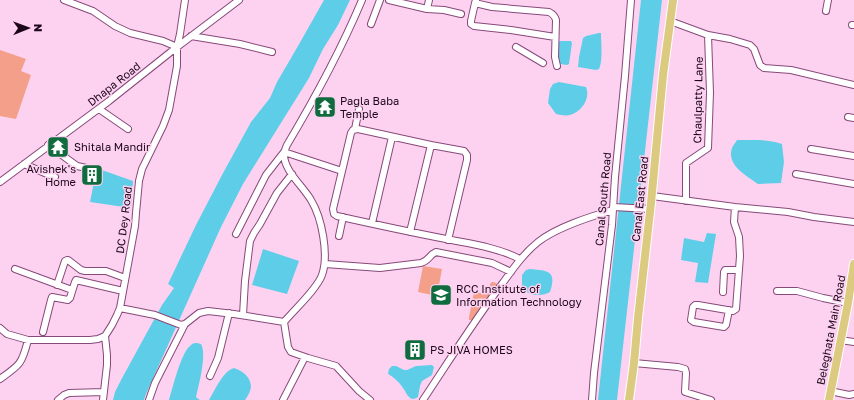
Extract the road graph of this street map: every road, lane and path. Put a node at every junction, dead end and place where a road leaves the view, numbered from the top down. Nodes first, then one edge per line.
1 (64, 0) edge
2 (185, 0) edge
3 (239, 0) edge
4 (362, 0) edge
5 (380, 0) edge
6 (389, 0) edge
7 (429, 0) edge
8 (631, 0) edge
9 (673, 0) edge
10 (828, 0) edge
11 (476, 2) edge
12 (427, 9) junction
13 (826, 11) dead end
14 (461, 14) dead end
15 (670, 21) junction
16 (371, 24) dead end
17 (708, 35) junction
18 (191, 36) junction
19 (555, 37) junction
20 (177, 46) junction
21 (516, 47) dead end
22 (272, 52) dead end
23 (543, 63) dead end
24 (557, 66) dead end
25 (854, 85) edge
26 (98, 109) junction
27 (359, 109) dead end
28 (128, 129) dead end
29 (355, 129) junction
30 (392, 137) junction
31 (48, 145) junction
32 (431, 145) junction
33 (811, 149) dead end
34 (284, 152) junction
35 (854, 156) edge
36 (24, 164) junction
37 (96, 170) dead end
38 (342, 171) junction
39 (292, 174) junction
40 (796, 174) dead end
41 (55, 177) dead end
42 (0, 182) edge
43 (854, 184) edge
44 (652, 196) junction
45 (686, 201) junction
46 (614, 208) junction
47 (735, 208) junction
48 (648, 209) junction
49 (343, 217) junction
50 (854, 222) edge
51 (372, 223) junction
52 (410, 232) junction
53 (236, 234) dead end
54 (339, 236) dead end
55 (448, 240) junction
56 (520, 259) junction
57 (325, 264) junction
58 (854, 264) edge
59 (15, 269) dead end
60 (739, 270) junction
61 (511, 272) junction
62 (125, 278) junction
63 (57, 285) junction
64 (72, 290) junction
65 (777, 291) dead end
66 (123, 292) junction
67 (723, 292) dead end
68 (848, 303) junction
69 (120, 308) junction
70 (728, 310) junction
71 (229, 313) junction
72 (243, 315) junction
73 (284, 322) junction
74 (183, 324) junction
75 (0, 328) edge
76 (43, 332) dead end
77 (105, 336) junction
78 (28, 340) junction
79 (840, 340) junction
80 (854, 342) edge
81 (305, 357) junction
82 (634, 363) junction
83 (210, 376) dead end
84 (0, 379) edge
85 (830, 391) junction
86 (104, 392) junction
87 (854, 394) edge
88 (58, 400) edge
89 (103, 400) edge
90 (148, 400) edge
91 (283, 400) edge
92 (370, 400) edge
93 (423, 400) edge
94 (592, 400) edge
95 (629, 400) edge
96 (711, 400) edge
97 (829, 400) edge

1 - 20 street
2 - 20 street, DC Dey Road
3 - 18 street, Dhapa Road
4 - 34 street
5 - 16 street
6 - 12 street
7 - 12 street
8 - 46 street, Canal South Road
9 - 15 main road, Canal East Road
10 - 13 street
11 - 19 street
11 - 19 street
12 - 14 street
15 - 17 street
15 - 44 main road, Canal East Road
17 - 25 street
17 - 45 street, Chaulpatty Lane
18 - 20 street, Dhapa Road
18 - 22 street
19 - 24 street
20 - 26 street, Dhapa Road
20 - 62 street, DC Dey Road
21 - 23 street
26 - 28 street
26 - 31 street, Dhapa Road
27 - 29 street
29 - 30 street
29 - 38 street
30 - 32 street
30 - 51 street
31 - 36 street, Dhapa Road
31 - 37 street
32 - 52 street
32 - 55 street
33 - 35 street
34 - 38 street
34 - 39 street
34 - 53 street
36 - 41 street
36 - 42 street, Dhapa Road
38 - 49 street
39 - 57 street
39 - 72 street
40 - 43 street
44 - 45 street
44 - 48 main road, Canal East Road
45 - 47 street
46 - 48 street
46 - 56 street
46 - 94 street, Canal South Road
47 - 50 street
47 - 60 street
48 - 82 main road, Canal East Road
49 - 51 street
49 - 54 street
51 - 52 street
52 - 55 street
55 - 56 street
56 - 61 street
57 - 61 street
57 - 73 street
58 - 68 main road, Beleghata Main Road
59 - 63 street
60 - 67 street
60 - 70 street
61 - 93 street
62 - 63 street
62 - 66 street, DC Dey Road
63 - 64 street
64 - 66 street
64 - 76 street
65 - 68 street
66 - 69 street, DC Dey Road
68 - 79 main road, Beleghata Main Road
69 - 74 street
69 - 77 street, DC Dey Road
70 - 70 street
71 - 72 street
71 - 74 street
71 - 83 street
72 - 73 street
73 - 81 street
74 - 90 street
75 - 78 street
77 - 78 street
77 - 86 street
78 - 84 street
79 - 80 street
79 - 85 main road, Beleghata Main Road
81 - 91 street
81 - 92 street
82 - 95 main road, Canal East Road
82 - 96 street
85 - 87 street
85 - 97 main road, Beleghata Main Road
86 - 88 street
86 - 89 street

